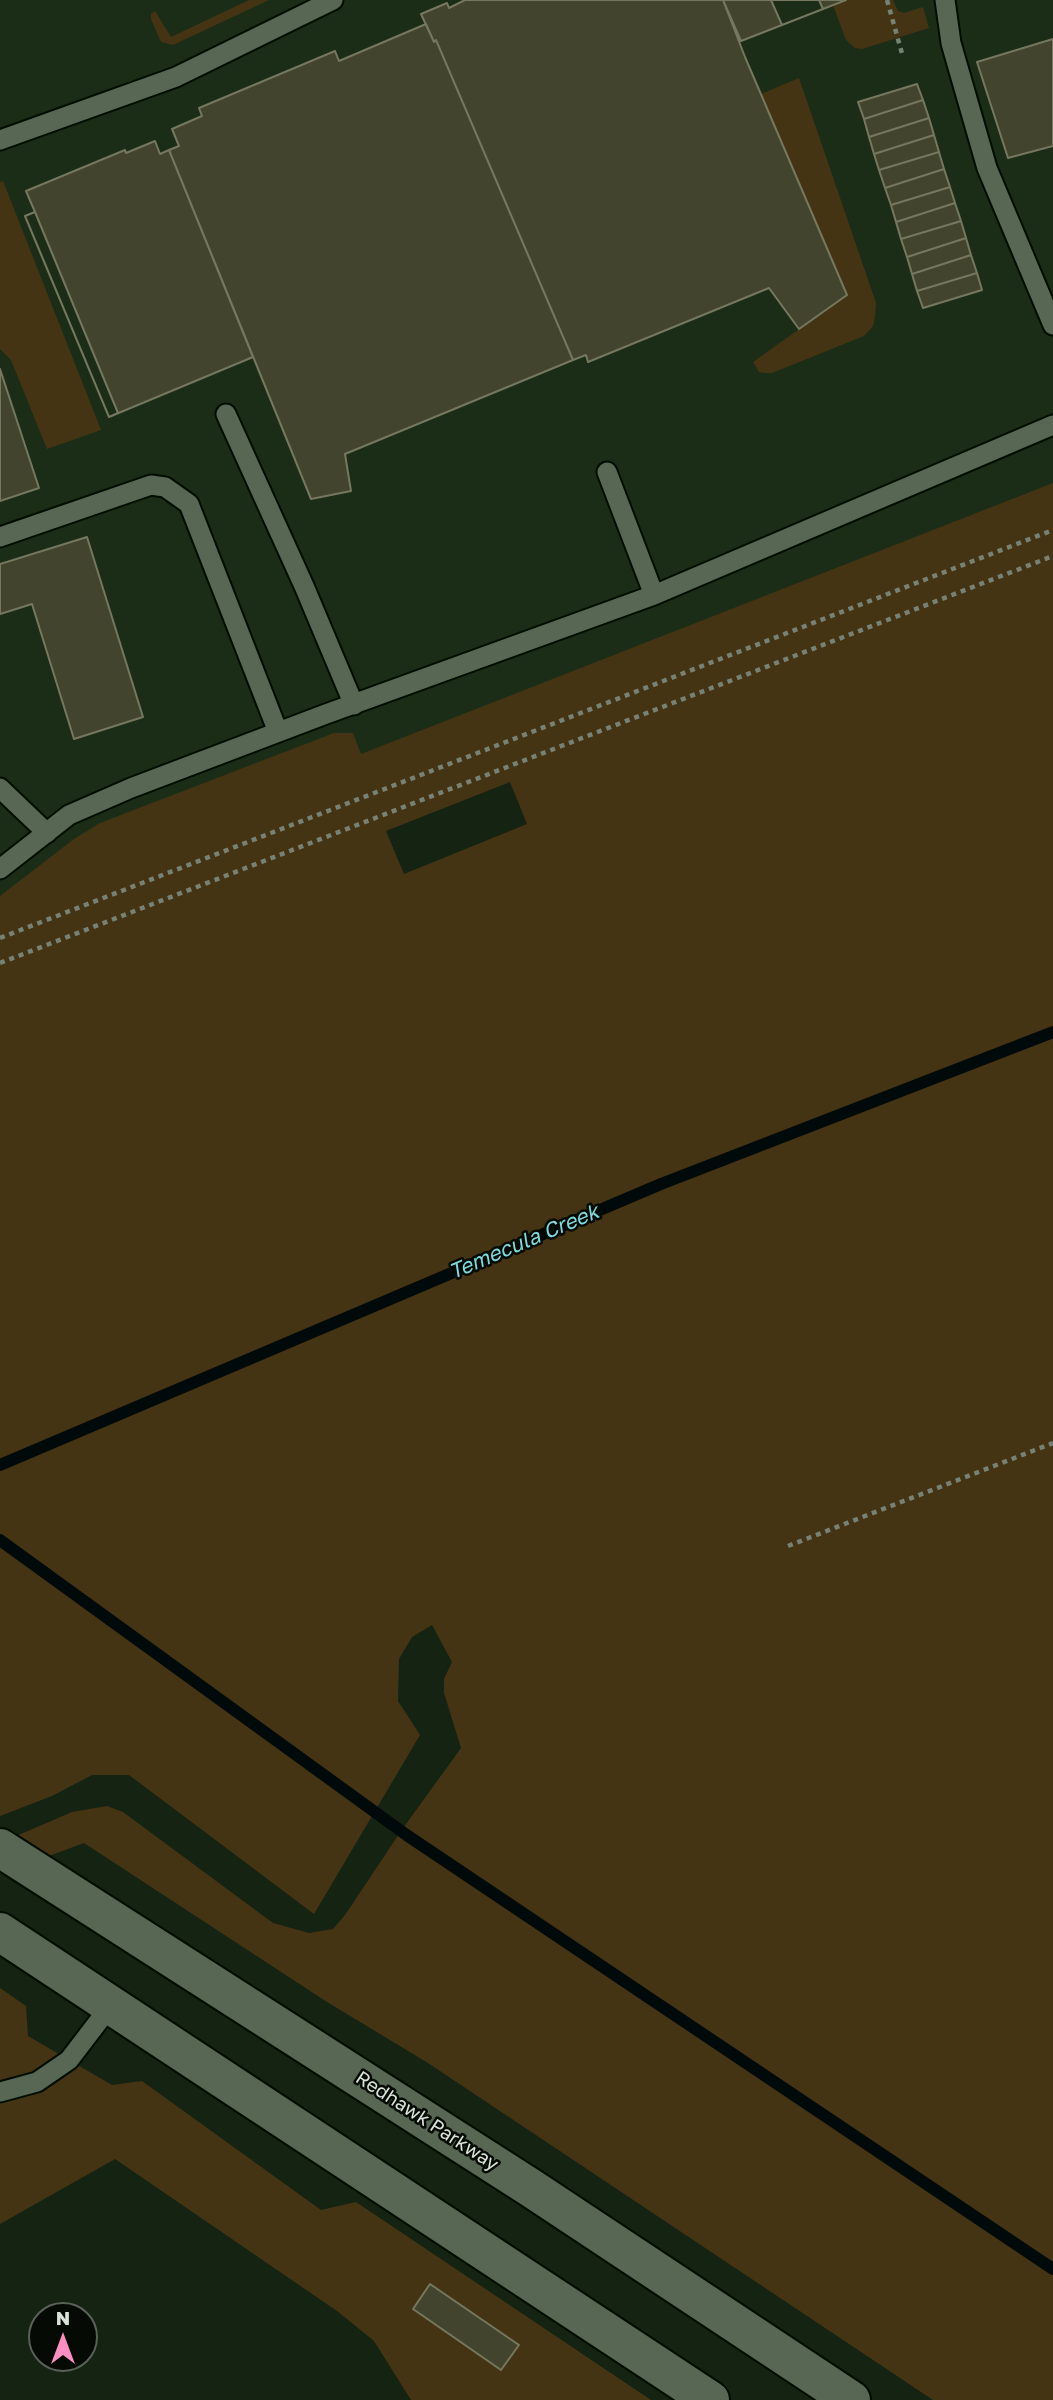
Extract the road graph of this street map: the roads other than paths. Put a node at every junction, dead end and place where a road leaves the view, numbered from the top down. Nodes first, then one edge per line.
1 (333, 0) edge
2 (945, 0) edge
3 (0, 140) edge
4 (1050, 309) edge
5 (226, 414) dead end
6 (1053, 425) edge
7 (607, 472) dead end
8 (0, 537) edge
9 (654, 594) junction
10 (354, 705) junction
11 (278, 732) junction
12 (0, 788) edge
13 (47, 833) junction
14 (0, 869) edge
15 (0, 1848) edge
16 (0, 1932) edge
17 (111, 2005) junction
18 (0, 2092) edge
19 (710, 2400) edge
20 (851, 2400) edge

1 - 3 lane
2 - 4 lane
5 - 10 lane
6 - 9 lane
7 - 9 lane
8 - 11 lane
9 - 10 lane
10 - 11 lane
11 - 13 lane
12 - 13 lane
13 - 14 lane
15 - 20 main road, Redhawk Parkway
16 - 17 main road
17 - 18 lane
17 - 19 main road

